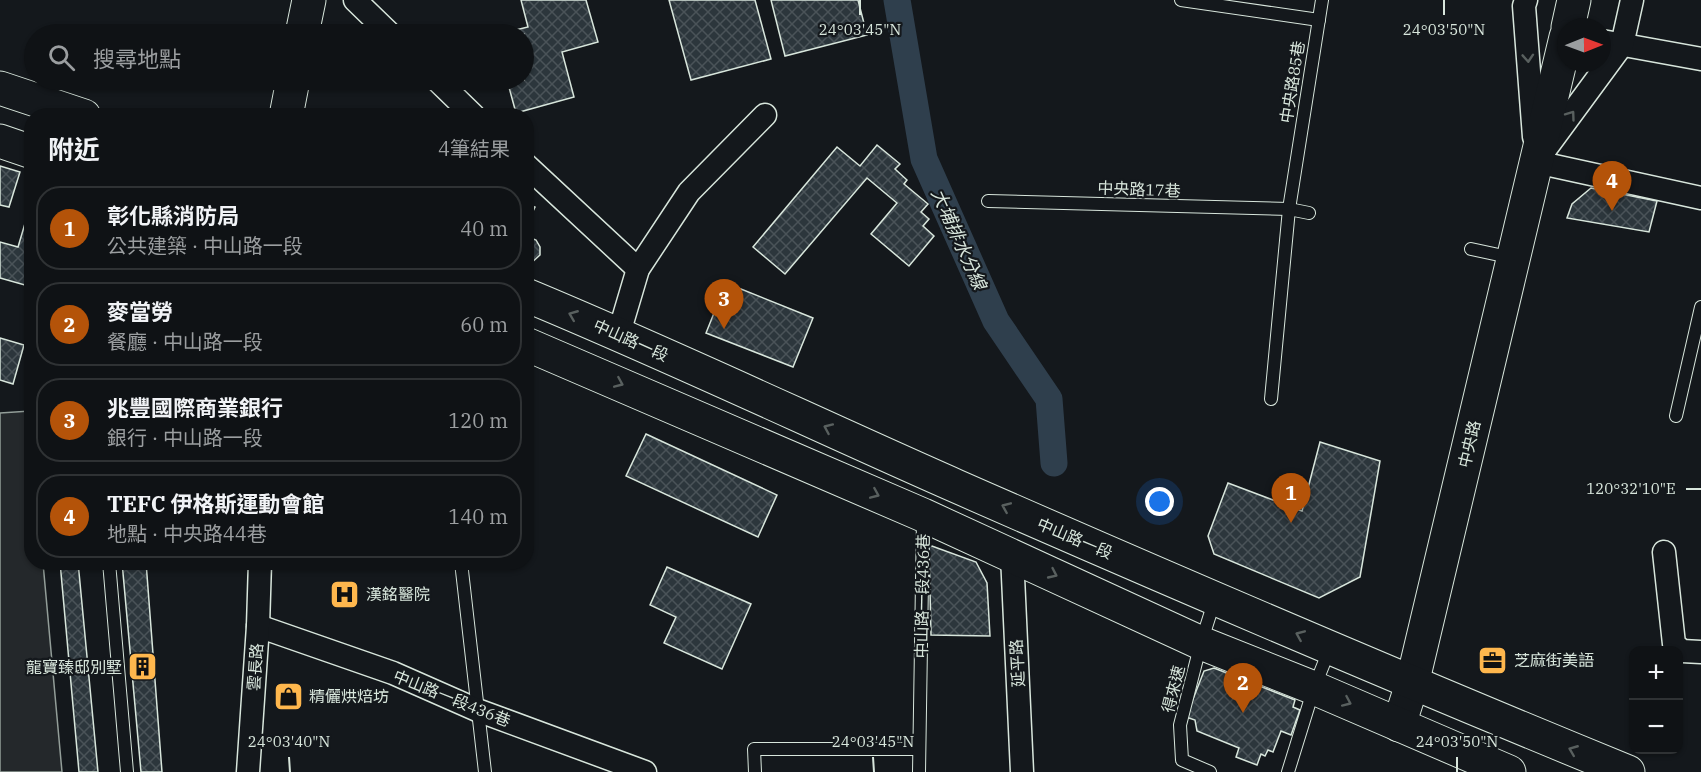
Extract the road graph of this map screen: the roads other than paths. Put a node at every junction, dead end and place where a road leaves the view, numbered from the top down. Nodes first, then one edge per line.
1 (309, 0) edge
2 (356, 0) edge
3 (1181, 0) edge
4 (1323, 0) edge
5 (1526, 0) edge
6 (1574, 0) edge
7 (1632, 0) edge
8 (1570, 18) edge
9 (1319, 20) junction
10 (304, 24) edge
11 (380, 24) edge
12 (1612, 43) edge
13 (1701, 59) edge
14 (1558, 72) edge
15 (0, 88) edge
16 (291, 90) edge
17 (447, 90) edge
18 (60, 108) edge
19 (288, 108) edge
20 (466, 108) edge
21 (765, 116) dead end
22 (0, 141) edge
23 (24, 149) edge
24 (1536, 162) junction
25 (534, 172) edge
26 (1701, 198) edge
27 (988, 201) dead end
28 (1289, 209) junction
29 (1309, 213) dead end
30 (1471, 249) dead end
31 (1513, 258) junction
32 (638, 269) junction
33 (534, 298) edge
34 (1701, 307) edge
35 (619, 333) junction
36 (534, 347) edge
37 (1271, 399) dead end
38 (1676, 416) dead end
39 (923, 515) junction
40 (1664, 552) dead end
41 (1012, 555) junction
42 (110, 570) edge
43 (260, 570) edge
44 (462, 570) edge
45 (1216, 598) junction
46 (258, 626) junction
47 (1201, 643) junction
48 (1330, 648) junction
49 (1701, 652) edge
50 (1412, 684) junction
51 (1314, 688) junction
52 (477, 710) junction
53 (1399, 725) junction
54 (919, 749) junction
55 (127, 772) edge
56 (248, 772) edge
57 (485, 772) edge
58 (645, 772) edge
59 (755, 772) edge
60 (919, 772) edge
61 (1022, 772) edge
62 (1209, 772) edge
63 (1288, 772) edge
64 (1509, 772) edge
65 (1628, 772) edge

1 - 10 main road
2 - 11 street
3 - 9 lane, 中央路85巷
4 - 9 lane, 中央路85巷
5 -> 24 street, 中央路
6 - 8 main road
7 - 12 street, 中央路
9 - 28 lane, 中央路85巷
12 - 13 street
24 -> 12 street, 中央路
14 - 24 main road, 中央路
15 - 18 main road
16 - 19 main road
17 - 20 street
21 - 32 street
22 - 23 main road
24 - 26 street
24 - 31 main road, 中央路
25 - 32 street
27 - 28 lane, 中央路17巷
28 - 29 lane, 中央路17巷
28 - 37 lane
30 - 31 lane
31 - 50 main road, 中央路
32 - 35 street
35 -> 33 main road, 中山路一段
34 - 38 lane
45 -> 35 main road, 中山路一段
36 -> 39 main road
39 - 41 main road
39 - 54 lane, 中山路一段436巷
40 - 49 street
41 -> 47 main road
41 - 61 street, 延平路
42 - 55 lane
43 - 46 street, 雲長路
44 - 52 lane
45 - 47 lane, 得來速
48 -> 45 main road, 中山路一段
46 - 52 street, 中山路一段436巷
46 - 56 street, 雲長路
47 - 51 main road
47 - 62 lane, 得來速
48 - 50 main road, 中山路一段
48 - 51 lane
50 - 53 main road, 中央路
65 -> 50 main road, 中山路一段
51 -> 53 main road
51 - 63 lane
52 - 57 lane
52 - 58 street, 中山路一段436巷
53 - 64 main road
54 - 59 lane
54 - 60 lane, 中山路一段436巷

